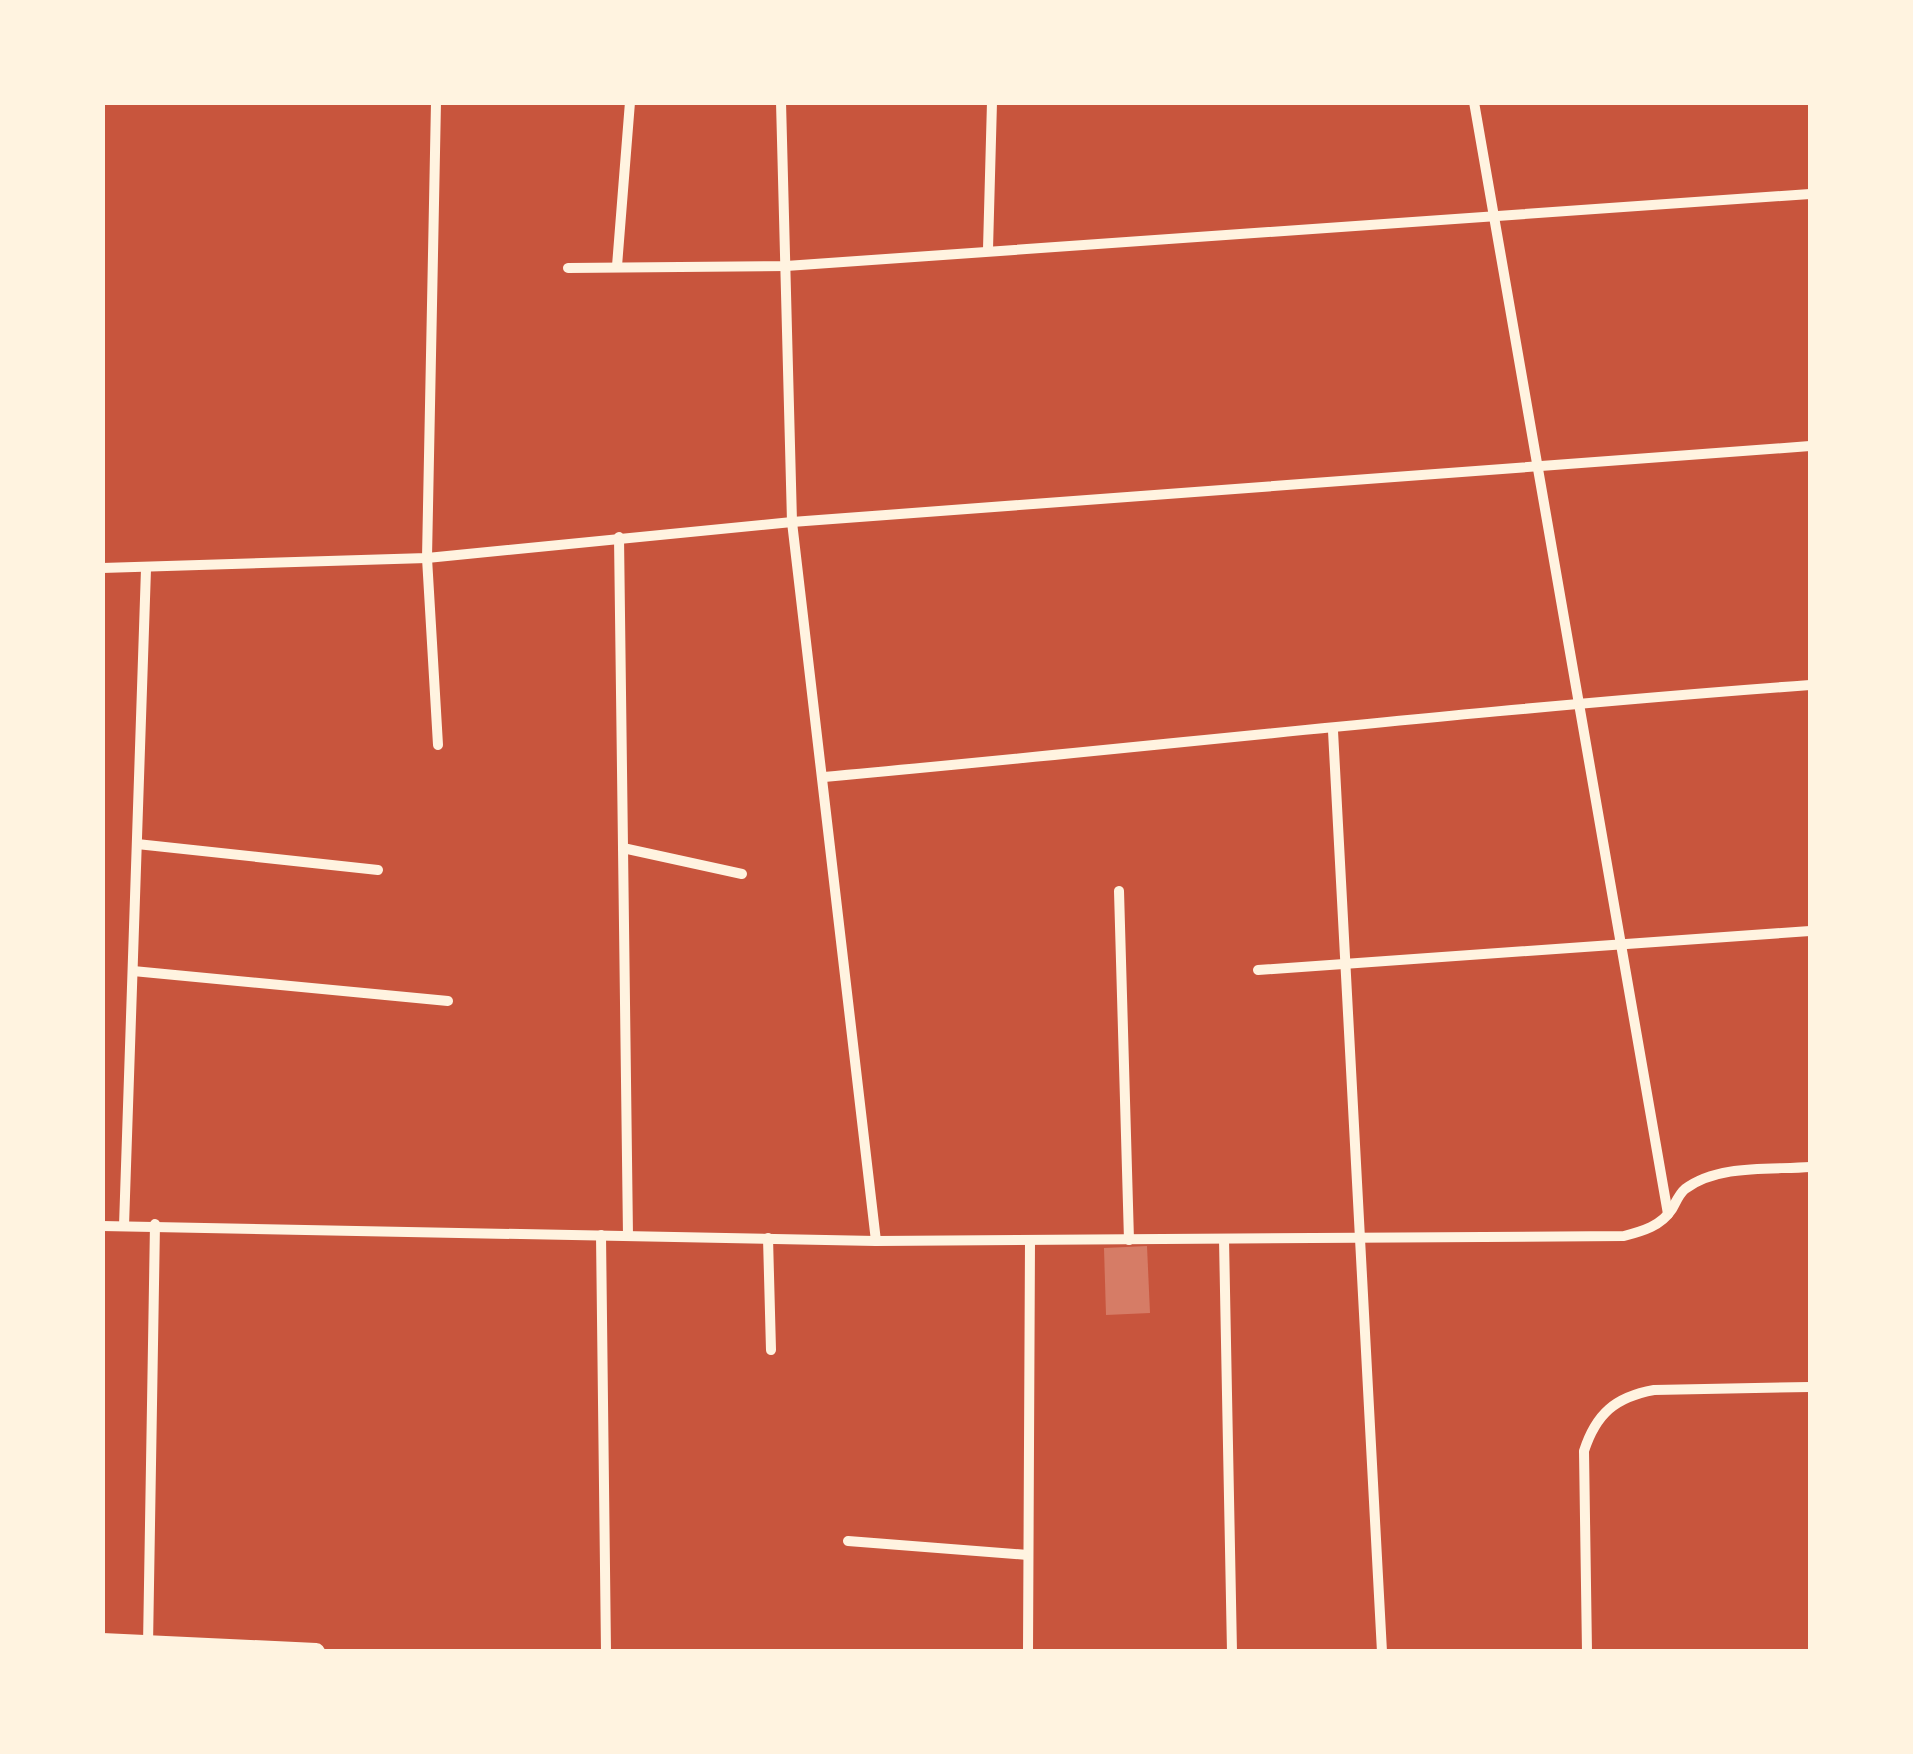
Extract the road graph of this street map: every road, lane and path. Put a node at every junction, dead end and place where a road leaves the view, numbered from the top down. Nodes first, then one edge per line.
1 (436, 102) edge
2 (630, 102) edge
3 (780, 102) edge
4 (992, 102) edge
5 (1474, 102) edge
6 (1810, 194) edge
7 (1492, 217) junction
8 (988, 250) junction
9 (617, 266) junction
10 (786, 266) junction
11 (568, 268) dead end
12 (1810, 446) edge
13 (1536, 466) junction
14 (792, 522) junction
15 (619, 537) junction
16 (427, 558) junction
17 (102, 568) edge
18 (146, 569) junction
19 (1810, 685) edge
20 (1577, 702) junction
21 (1333, 731) junction
22 (438, 744) dead end
23 (824, 777) junction
24 (138, 844) junction
25 (622, 848) junction
26 (378, 870) dead end
27 (742, 874) dead end
28 (1119, 890) dead end
29 (1810, 931) edge
30 (1620, 946) junction
31 (1344, 966) junction
32 (1258, 970) dead end
33 (133, 971) junction
34 (448, 1001) dead end
35 (1810, 1167) edge
36 (1668, 1214) junction
37 (155, 1224) junction
38 (102, 1226) edge
39 (124, 1226) junction
40 (601, 1234) junction
41 (628, 1236) junction
42 (768, 1238) junction
43 (1361, 1238) junction
44 (1224, 1239) junction
45 (1030, 1240) junction
46 (1129, 1240) junction
47 (876, 1241) junction
48 (771, 1350) dead end
49 (1810, 1387) edge
50 (848, 1542) dead end
51 (1028, 1555) junction
52 (102, 1642) edge
53 (148, 1644) junction
54 (316, 1652) edge
55 (606, 1652) edge
56 (1028, 1652) edge
57 (1232, 1652) edge
58 (1382, 1652) edge
59 (1587, 1652) edge

1 - 16 street
2 - 9 street
3 - 10 street
4 - 8 street
5 - 7 street
6 - 7 street
7 - 8 street
7 - 13 street
8 - 10 street
9 - 10 street
9 - 11 street
10 - 14 street
12 - 13 street
13 - 14 street
13 - 20 street
14 - 15 street
14 - 23 street
15 - 16 street
15 - 25 street
16 - 18 street
16 - 22 street
17 - 18 street
18 - 24 street
19 - 20 street
20 - 21 street
20 - 30 street
21 - 23 street
21 - 31 street
23 - 47 street
24 - 26 street
24 - 33 street
25 - 27 street
25 - 41 street
28 - 46 street
29 - 30 street
30 - 31 street
30 - 36 street
31 - 32 street
31 - 43 street
33 - 34 street
33 - 39 street
35 - 36 street
36 - 43 street
37 - 39 street
37 - 40 street
37 - 53 street
38 - 39 street
40 - 41 street
40 - 55 street
41 - 42 street
42 - 47 street
42 - 48 street
43 - 44 street
43 - 58 street
44 - 46 street
44 - 57 street
45 - 46 street
45 - 47 street
45 - 51 street
49 - 59 street
50 - 51 street
51 - 56 street
52 - 53 street
53 - 54 street

